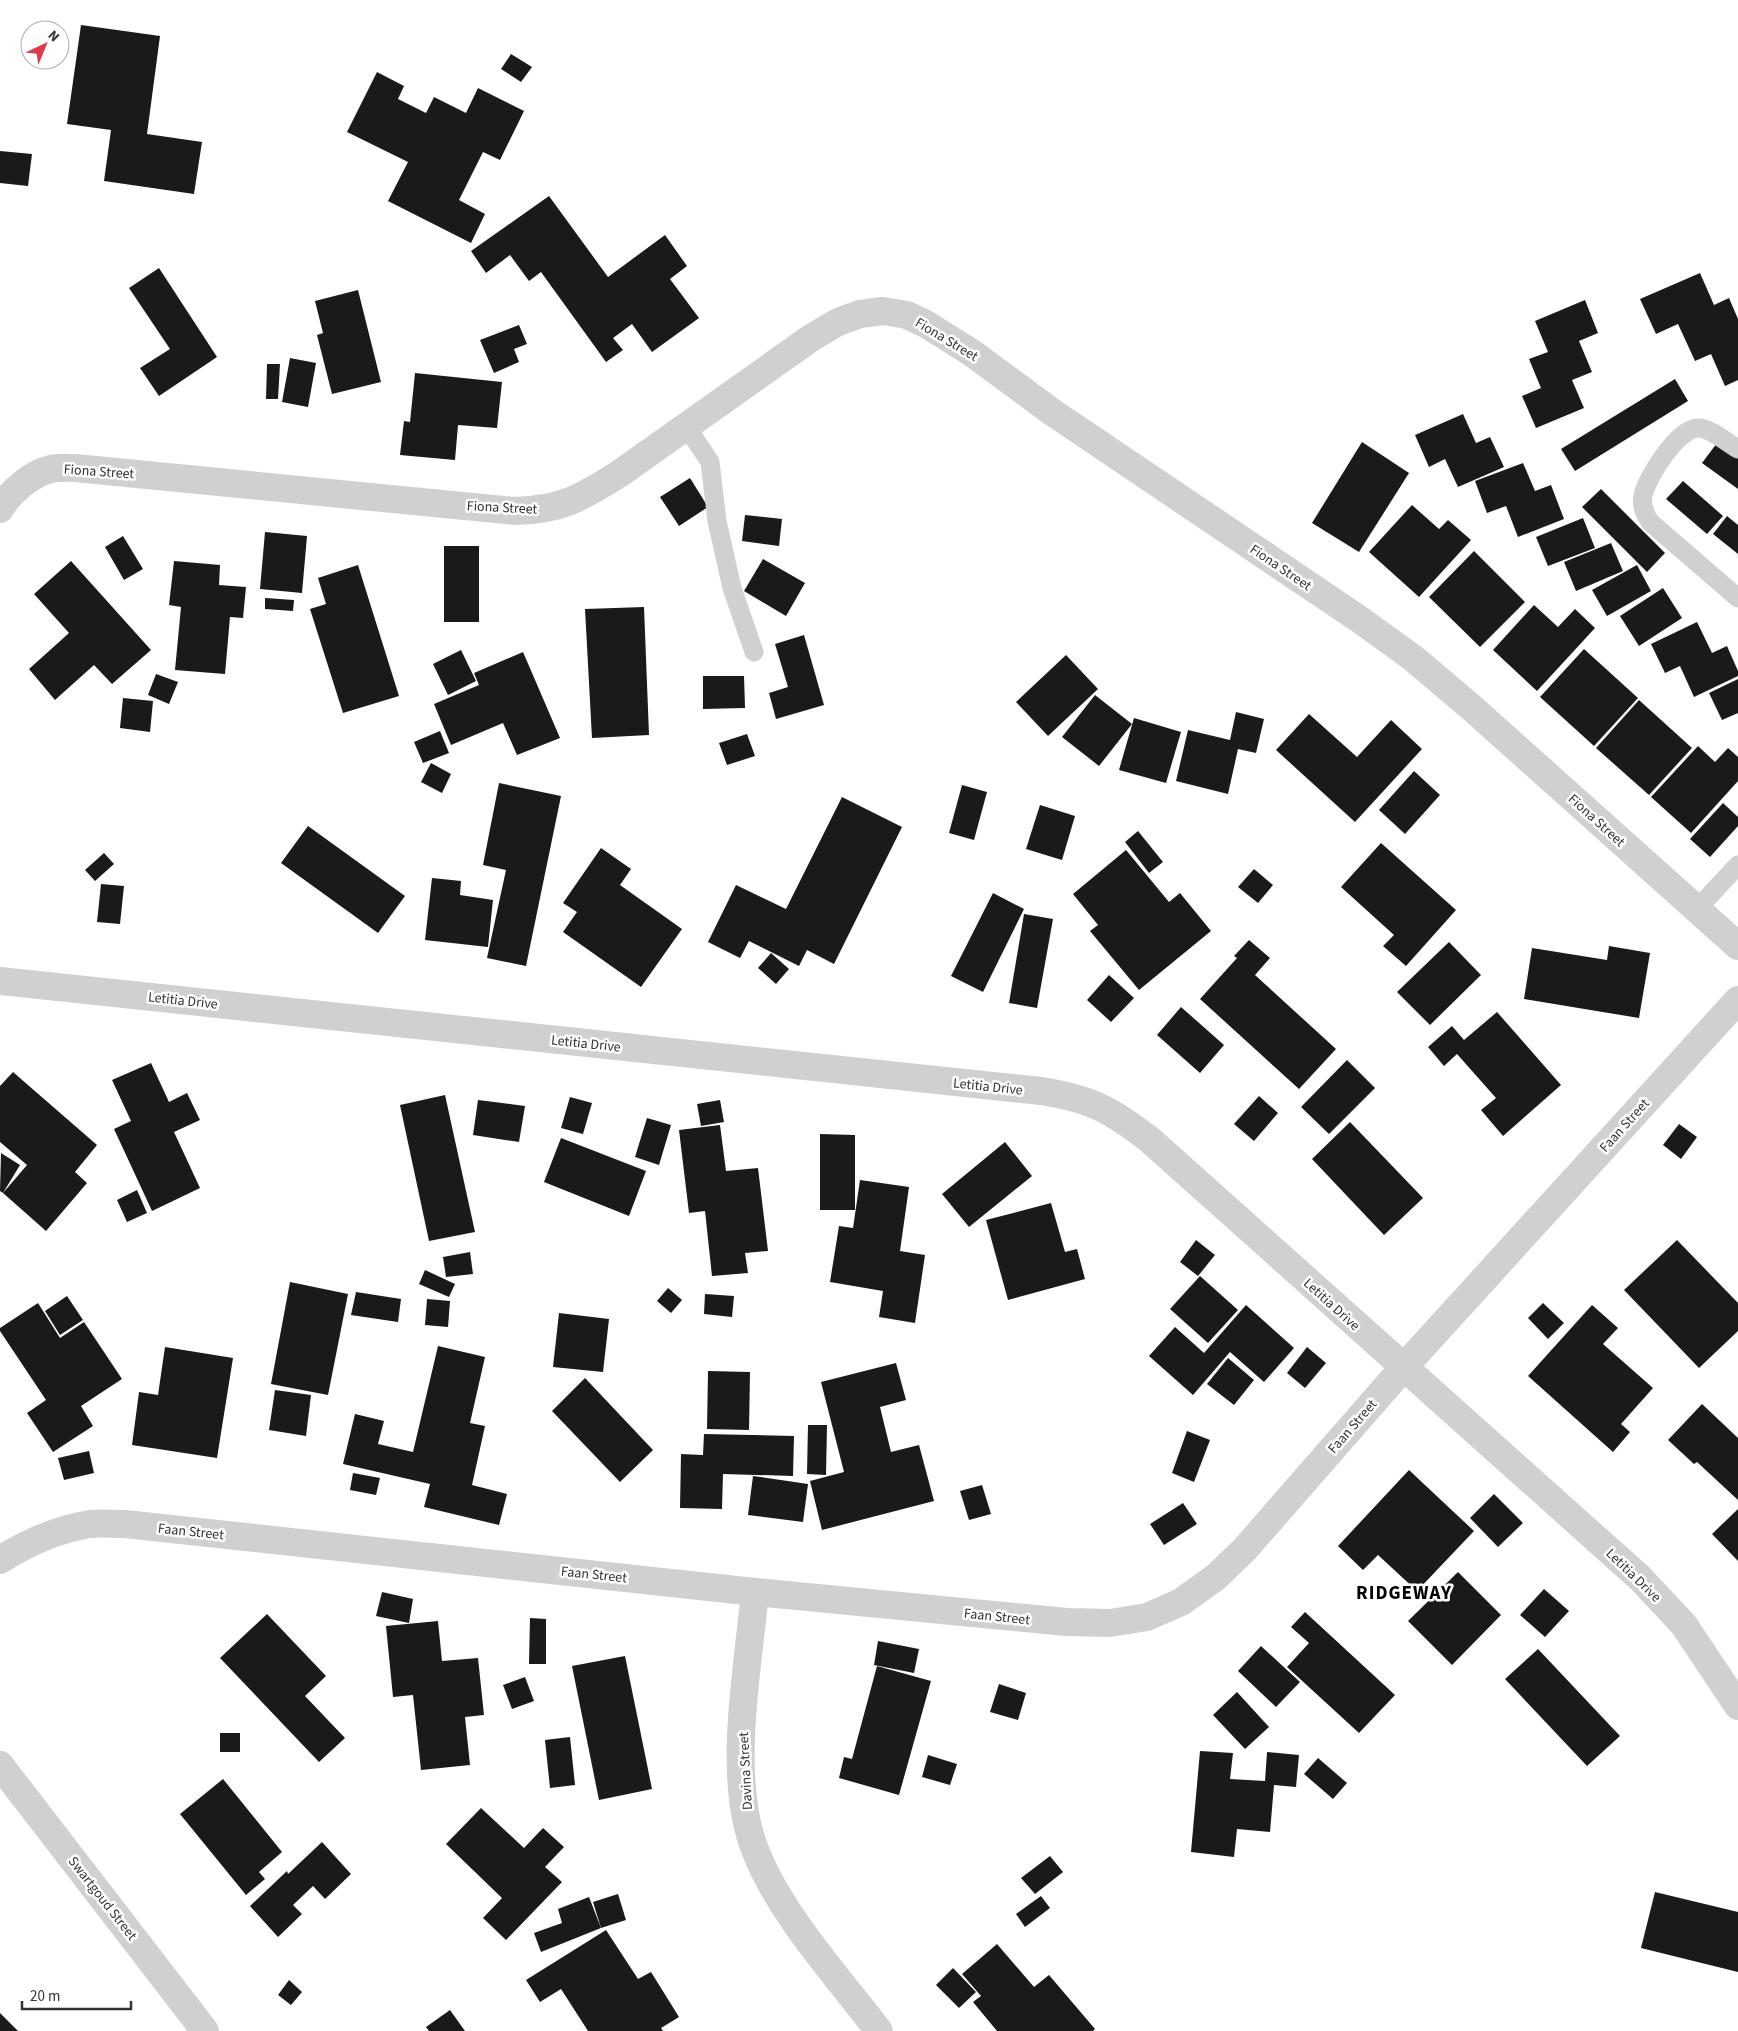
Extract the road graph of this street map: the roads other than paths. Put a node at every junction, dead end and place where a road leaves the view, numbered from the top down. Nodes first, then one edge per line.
1 (686, 426) junction
2 (1738, 449) edge
3 (0, 509) edge
4 (1738, 598) edge
5 (754, 652) dead end
6 (1738, 865) edge
7 (1696, 909) junction
8 (1738, 946) edge
9 (0, 981) edge
10 (1738, 1000) edge
11 (1403, 1368) junction
12 (0, 1560) edge
13 (756, 1592) junction
14 (1738, 1706) edge
15 (0, 1765) edge
16 (205, 2031) edge
17 (879, 2031) edge

1 - 3 street, Fiona Street
1 - 5 lane
1 - 7 street, Fiona Street
2 - 4 lane
6 - 7 lane
7 - 8 street, Fiona Street
9 - 11 street, Letitia Drive
10 - 11 street, Faan Street
11 - 13 street, Faan Street
11 - 14 street, Letitia Drive
12 - 13 street, Faan Street
13 - 17 street, Davina Street
15 - 16 street, Swartgoud Street

